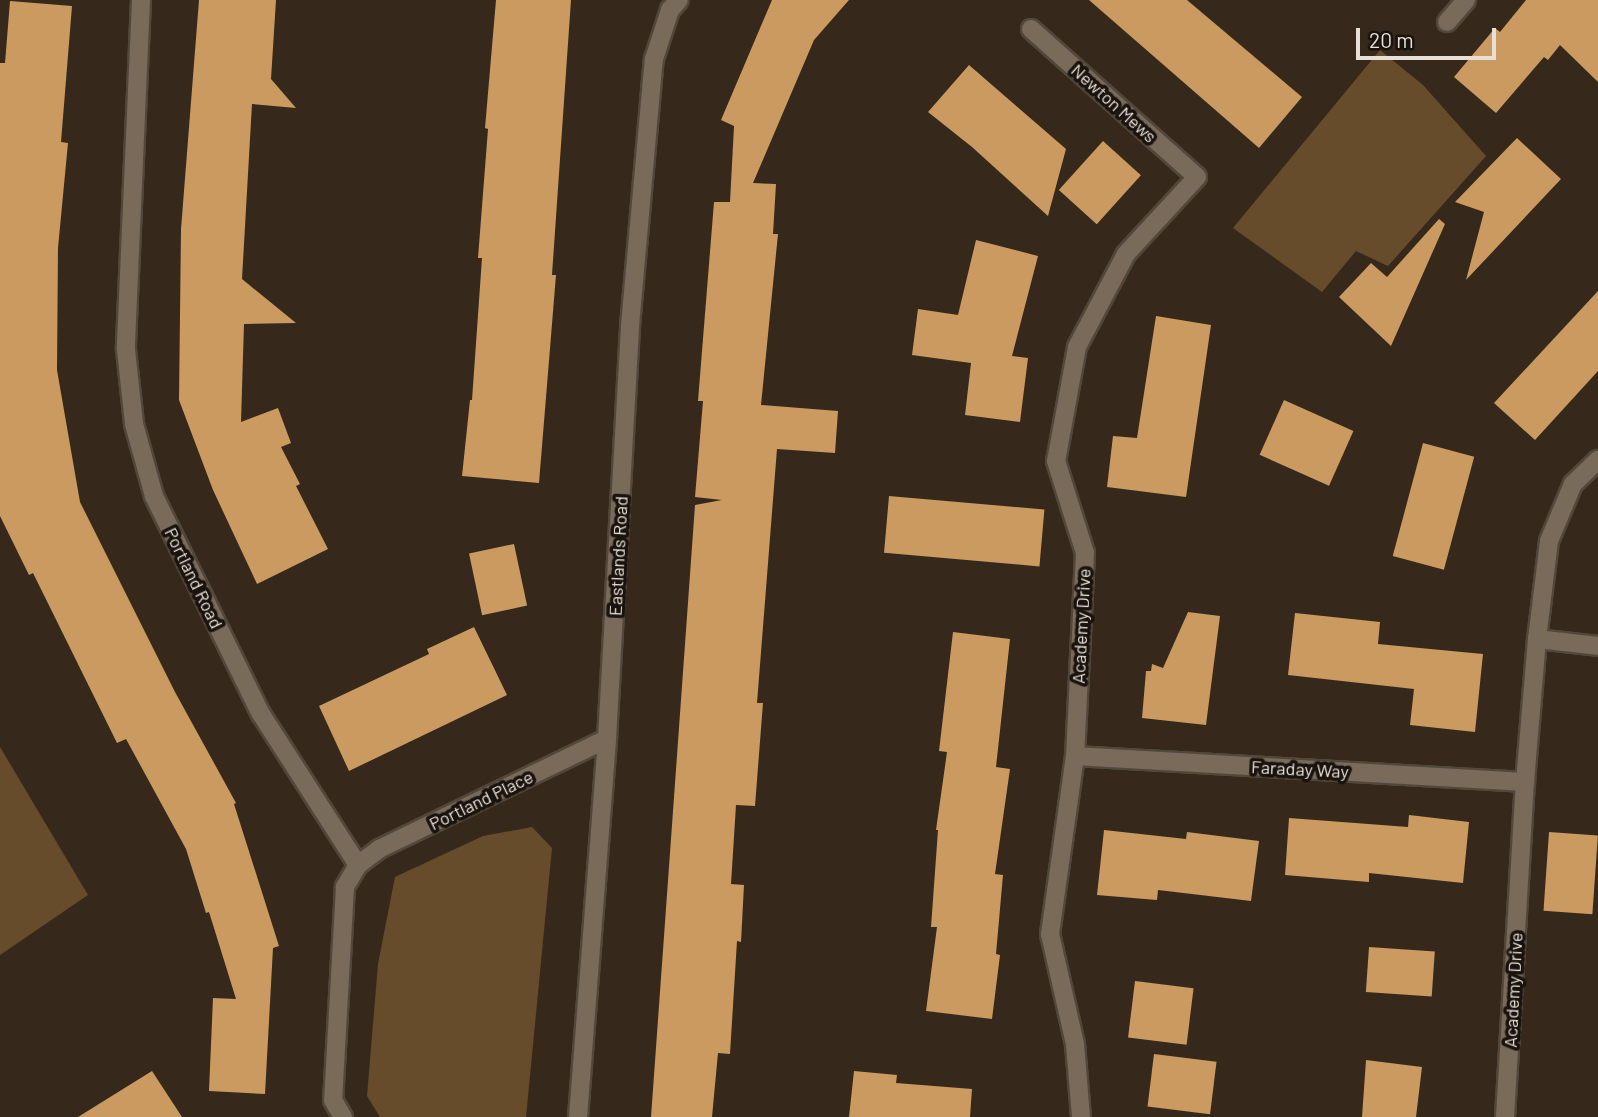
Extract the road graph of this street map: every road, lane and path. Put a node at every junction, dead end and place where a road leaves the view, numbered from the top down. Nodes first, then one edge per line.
1 (141, 0) edge
2 (679, 0) edge
3 (1466, 0) edge
4 (1447, 22) dead end
5 (1031, 29) dead end
6 (1197, 177) joint
7 (1598, 460) edge
8 (1537, 639) junction
9 (1598, 646) edge
10 (607, 739) junction
11 (1075, 756) junction
12 (1525, 782) junction
13 (358, 865) junction
14 (344, 1117) edge
15 (578, 1117) edge
16 (1081, 1117) edge
17 (1505, 1117) edge

1 - 13 street, Portland Road
2 - 10 street, Eastlands Road
3 - 4 street
5 - 6 street, Newton Mews
6 - 11 street, Academy Drive
7 - 8 street, Academy Drive
8 - 9 street
8 - 12 street, Academy Drive
10 - 13 street, Portland Place
10 - 15 street, Eastlands Road
11 - 12 street, Faraday Way
11 - 16 street, Academy Drive
12 - 17 street, Academy Drive
13 - 14 street

